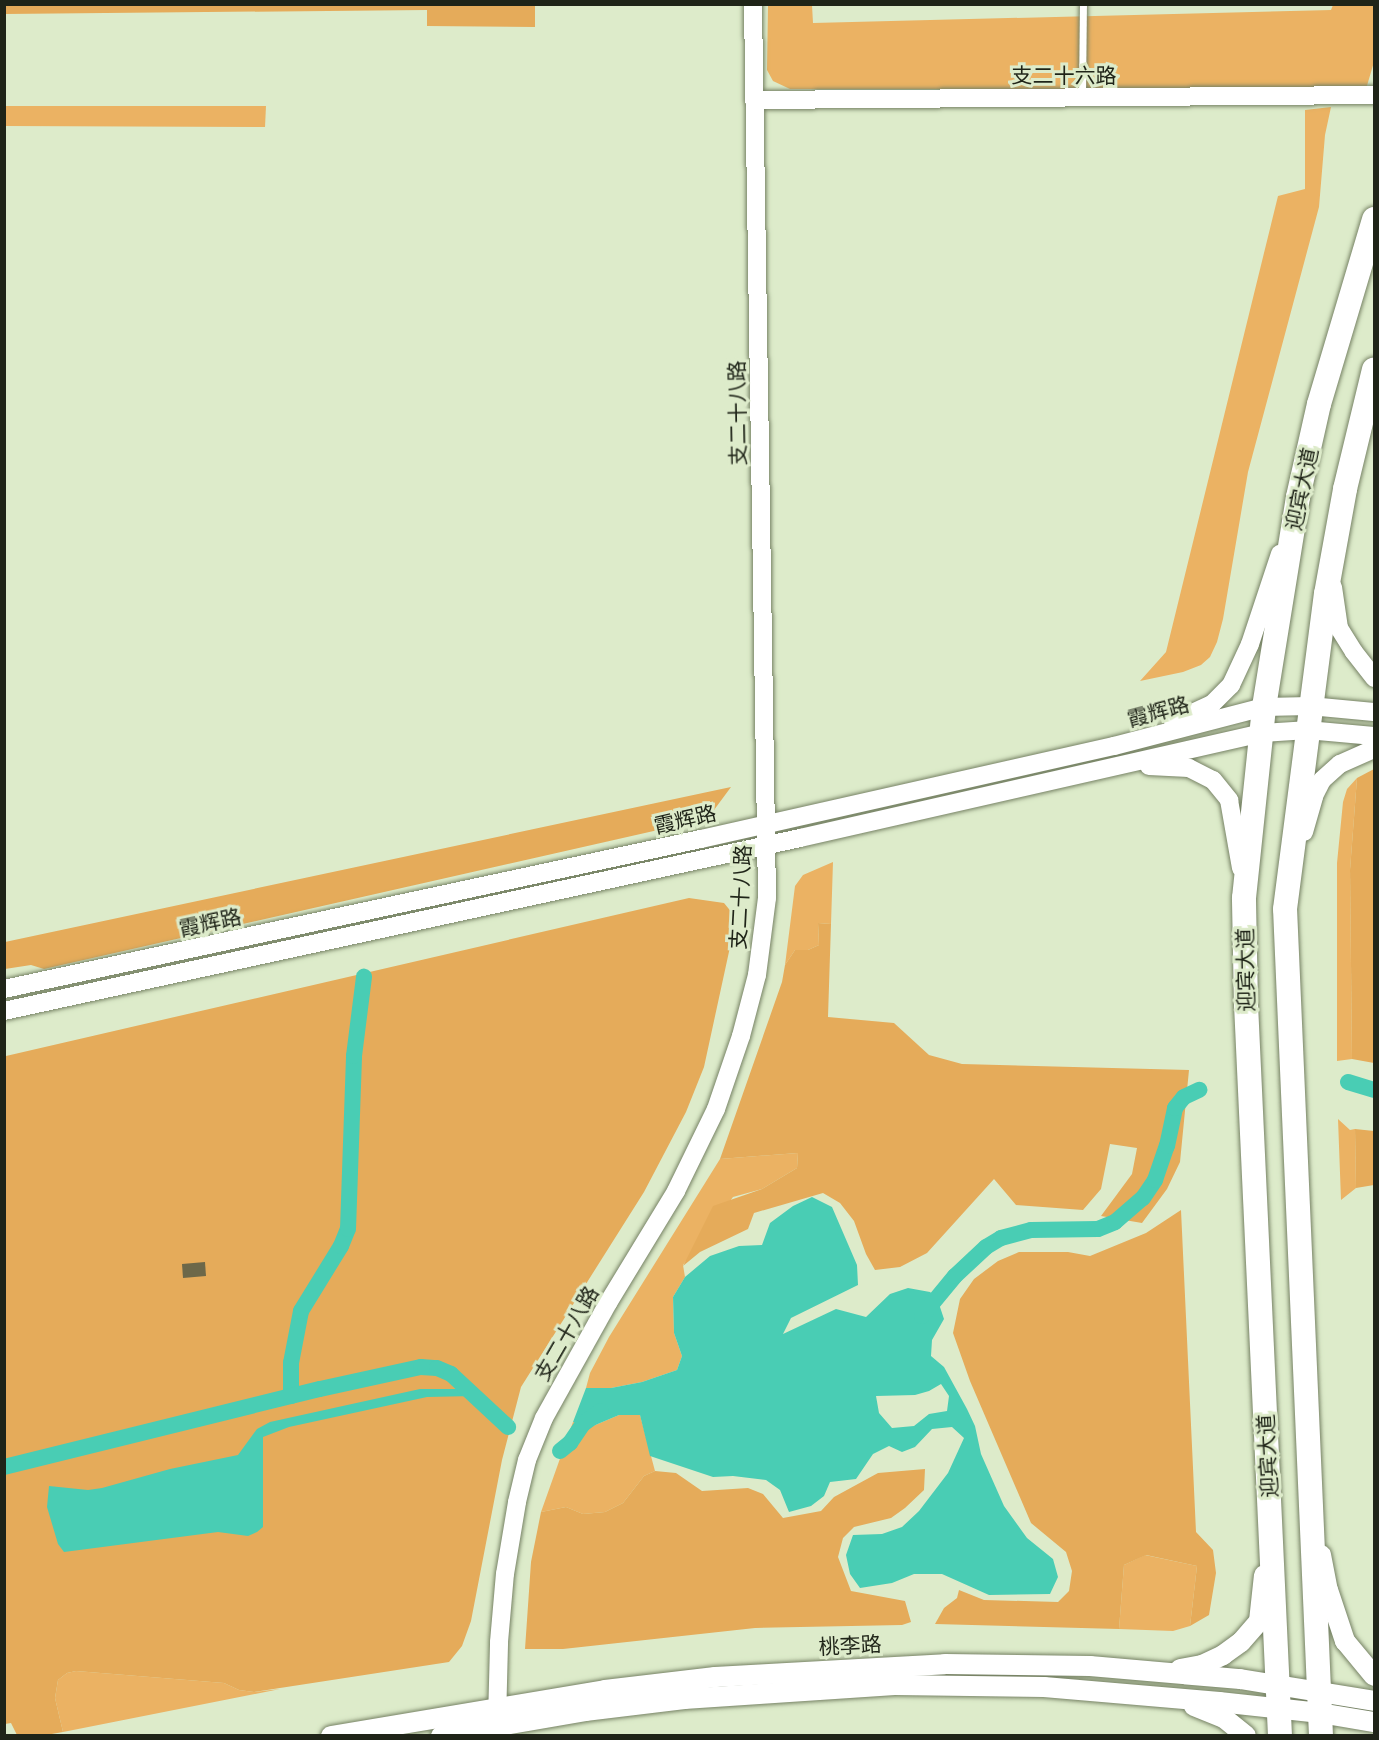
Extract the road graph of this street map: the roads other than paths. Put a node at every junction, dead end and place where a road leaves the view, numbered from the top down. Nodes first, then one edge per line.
1 (753, 4) edge
2 (1083, 4) edge
3 (1374, 95) edge
4 (1082, 97) junction
5 (754, 100) junction
6 (1374, 219) edge
7 (1374, 369) edge
8 (1310, 445) junction
9 (1335, 542) junction
10 (1374, 678) edge
11 (1310, 706) junction
12 (1264, 707) junction
13 (1374, 712) edge
14 (1306, 730) junction
15 (1262, 734) junction
16 (1374, 736) edge
17 (1114, 746) junction
18 (1374, 749) edge
19 (1117, 767) junction
20 (766, 824) junction
21 (766, 845) junction
22 (1244, 898) junction
23 (1285, 909) junction
24 (4, 989) edge
25 (4, 1011) edge
26 (1312, 1512) junction
27 (1269, 1513) junction
28 (1164, 1673) junction
29 (1374, 1676) edge
30 (1159, 1696) junction
31 (1278, 1697) junction
32 (1374, 1701) edge
33 (1320, 1713) edge
34 (1374, 1722) edge
35 (497, 1723) edge
36 (331, 1736) edge
37 (441, 1736) edge
38 (1246, 1736) edge
39 (1280, 1736) edge

1 - 5 street, 支二十八路
2 - 4 lane
3 - 4 street, 支二十六路
4 - 5 street, 支二十六路
5 - 20 street, 支二十八路
6 - 8 highway, 迎宾大道
7 - 9 highway, 迎宾大道
8 - 12 highway, 迎宾大道
8 - 17 street
9 - 10 street
9 - 11 highway, 迎宾大道
11 - 12 street, 霞辉路
11 - 13 street, 霞辉路
11 - 14 highway, 迎宾大道
12 - 15 highway, 迎宾大道
12 - 17 street, 霞辉路
14 - 15 street, 霞辉路
14 - 16 street, 霞辉路
14 - 23 highway, 迎宾大道
15 - 19 street, 霞辉路
15 - 22 highway, 迎宾大道
17 - 20 street, 霞辉路
18 - 23 street
19 - 21 street, 霞辉路
19 - 22 street
20 - 21 street, 支二十八路
20 - 24 street, 霞辉路
21 - 25 street, 霞辉路
21 - 35 street, 支二十八路
22 - 27 highway, 迎宾大道
23 - 26 highway, 迎宾大道
26 - 29 main road
26 - 33 highway, 迎宾大道
27 - 28 main road
27 - 31 highway, 迎宾大道
28 - 31 main road, 桃李路
28 - 35 main road, 桃李路
30 - 31 main road, 桃李路
30 - 35 main road, 桃李路
30 - 38 main road
31 - 33 main road, 桃李路
31 - 39 highway, 迎宾大道
32 - 33 main road, 桃李路
33 - 34 main road, 桃李路
35 - 36 main road, 桃李路
35 - 37 main road, 桃李路

